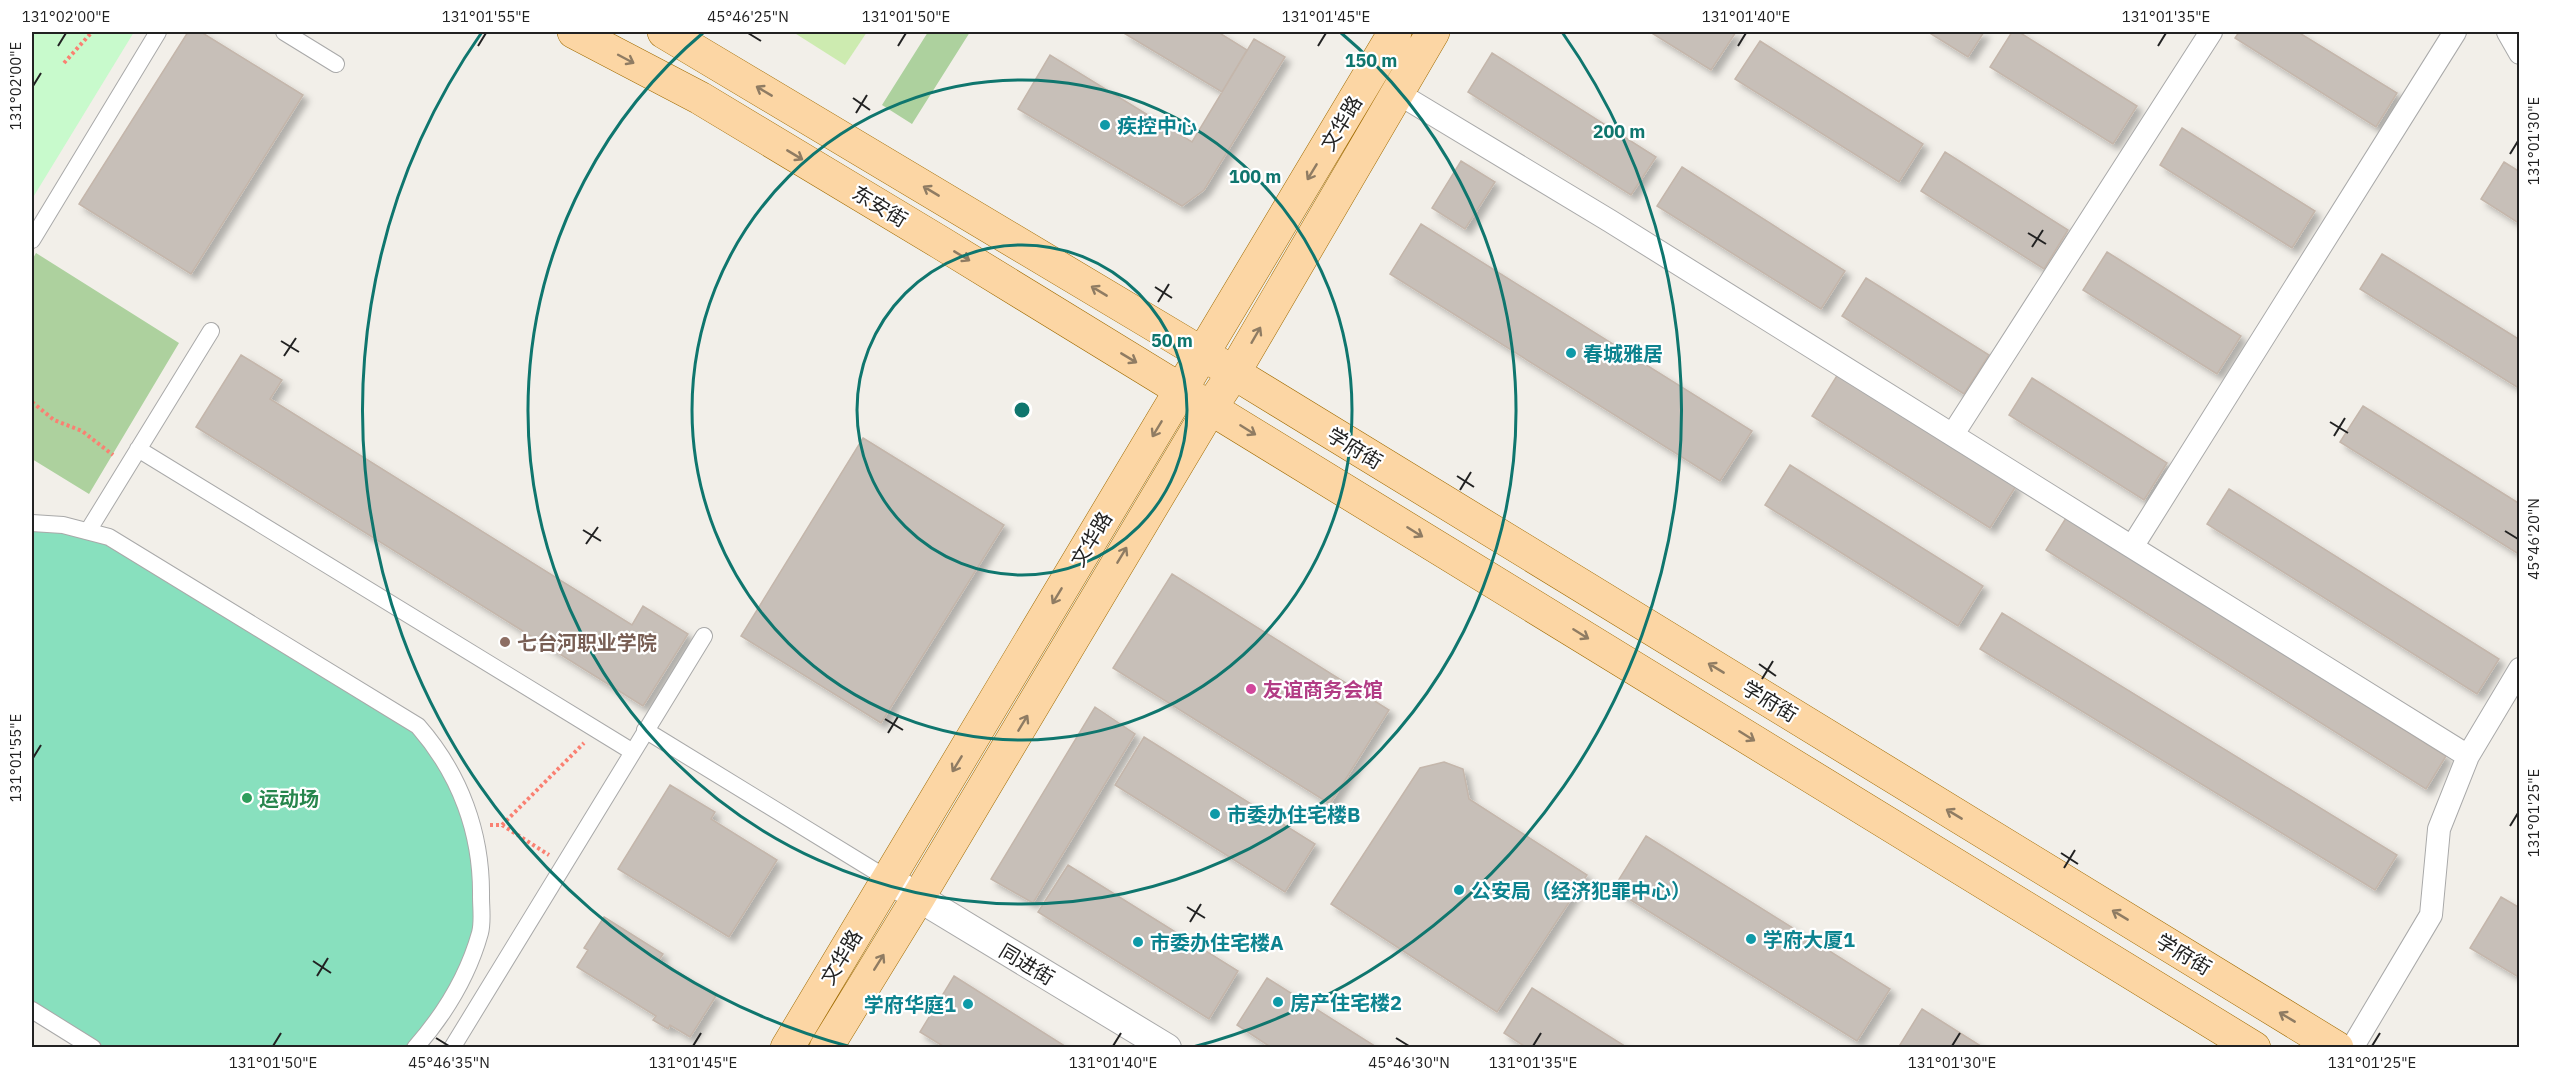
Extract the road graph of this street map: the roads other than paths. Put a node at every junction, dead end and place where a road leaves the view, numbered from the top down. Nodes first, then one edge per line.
1 (158, 32) edge
2 (284, 32) edge
3 (574, 32) edge
4 (664, 32) edge
5 (1395, 32) edge
6 (1433, 32) edge
7 (2211, 32) edge
8 (2455, 32) edge
9 (2508, 32) edge
10 (2520, 53) edge
11 (336, 64) dead end
12 (1396, 92) junction
13 (32, 240) edge
14 (211, 331) dead end
15 (1203, 354) junction
16 (1233, 374) junction
17 (1180, 389) junction
18 (1211, 407) junction
19 (1953, 434) junction
20 (138, 449) junction
21 (32, 523) edge
22 (88, 531) junction
23 (2132, 547) junction
24 (704, 636) dead end
25 (2520, 669) edge
26 (645, 730) junction
27 (633, 752) junction
28 (2468, 756) junction
29 (888, 879) junction
30 (918, 898) junction
31 (32, 1010) edge
32 (93, 1047) edge
33 (415, 1047) edge
34 (452, 1047) edge
35 (787, 1047) edge
36 (826, 1047) edge
37 (1167, 1047) edge
38 (2254, 1047) edge
39 (2337, 1047) edge
40 (2352, 1047) edge

1 - 13 street
2 - 11 street
3 -> 17 main road, 东安街
15 -> 4 main road, 东安街
5 -> 15 main road, 文华路
6 - 12 main road, 文华路
7 - 19 street
8 - 23 street
9 - 10 street
16 -> 12 main road, 文华路
12 - 19 street
14 - 20 street
15 - 16 main road, 学府街
15 - 17 main road, 文华路
16 - 18 main road, 文华路
39 -> 16 main road, 学府街
17 - 18 main road, 学府街
17 -> 29 main road, 文华路
30 -> 18 main road, 文华路
18 -> 38 main road, 学府街
19 - 23 street
20 - 22 street
20 - 27 street
21 - 22 street
22 - 33 street
23 - 28 street
24 - 26 street
25 - 28 street
26 - 27 street
26 - 29 street
27 - 34 street
28 - 40 street
29 - 30 street, 同进街
29 - 35 main road, 文华路
36 -> 30 main road, 文华路
30 - 37 street, 同进街
31 - 32 street

